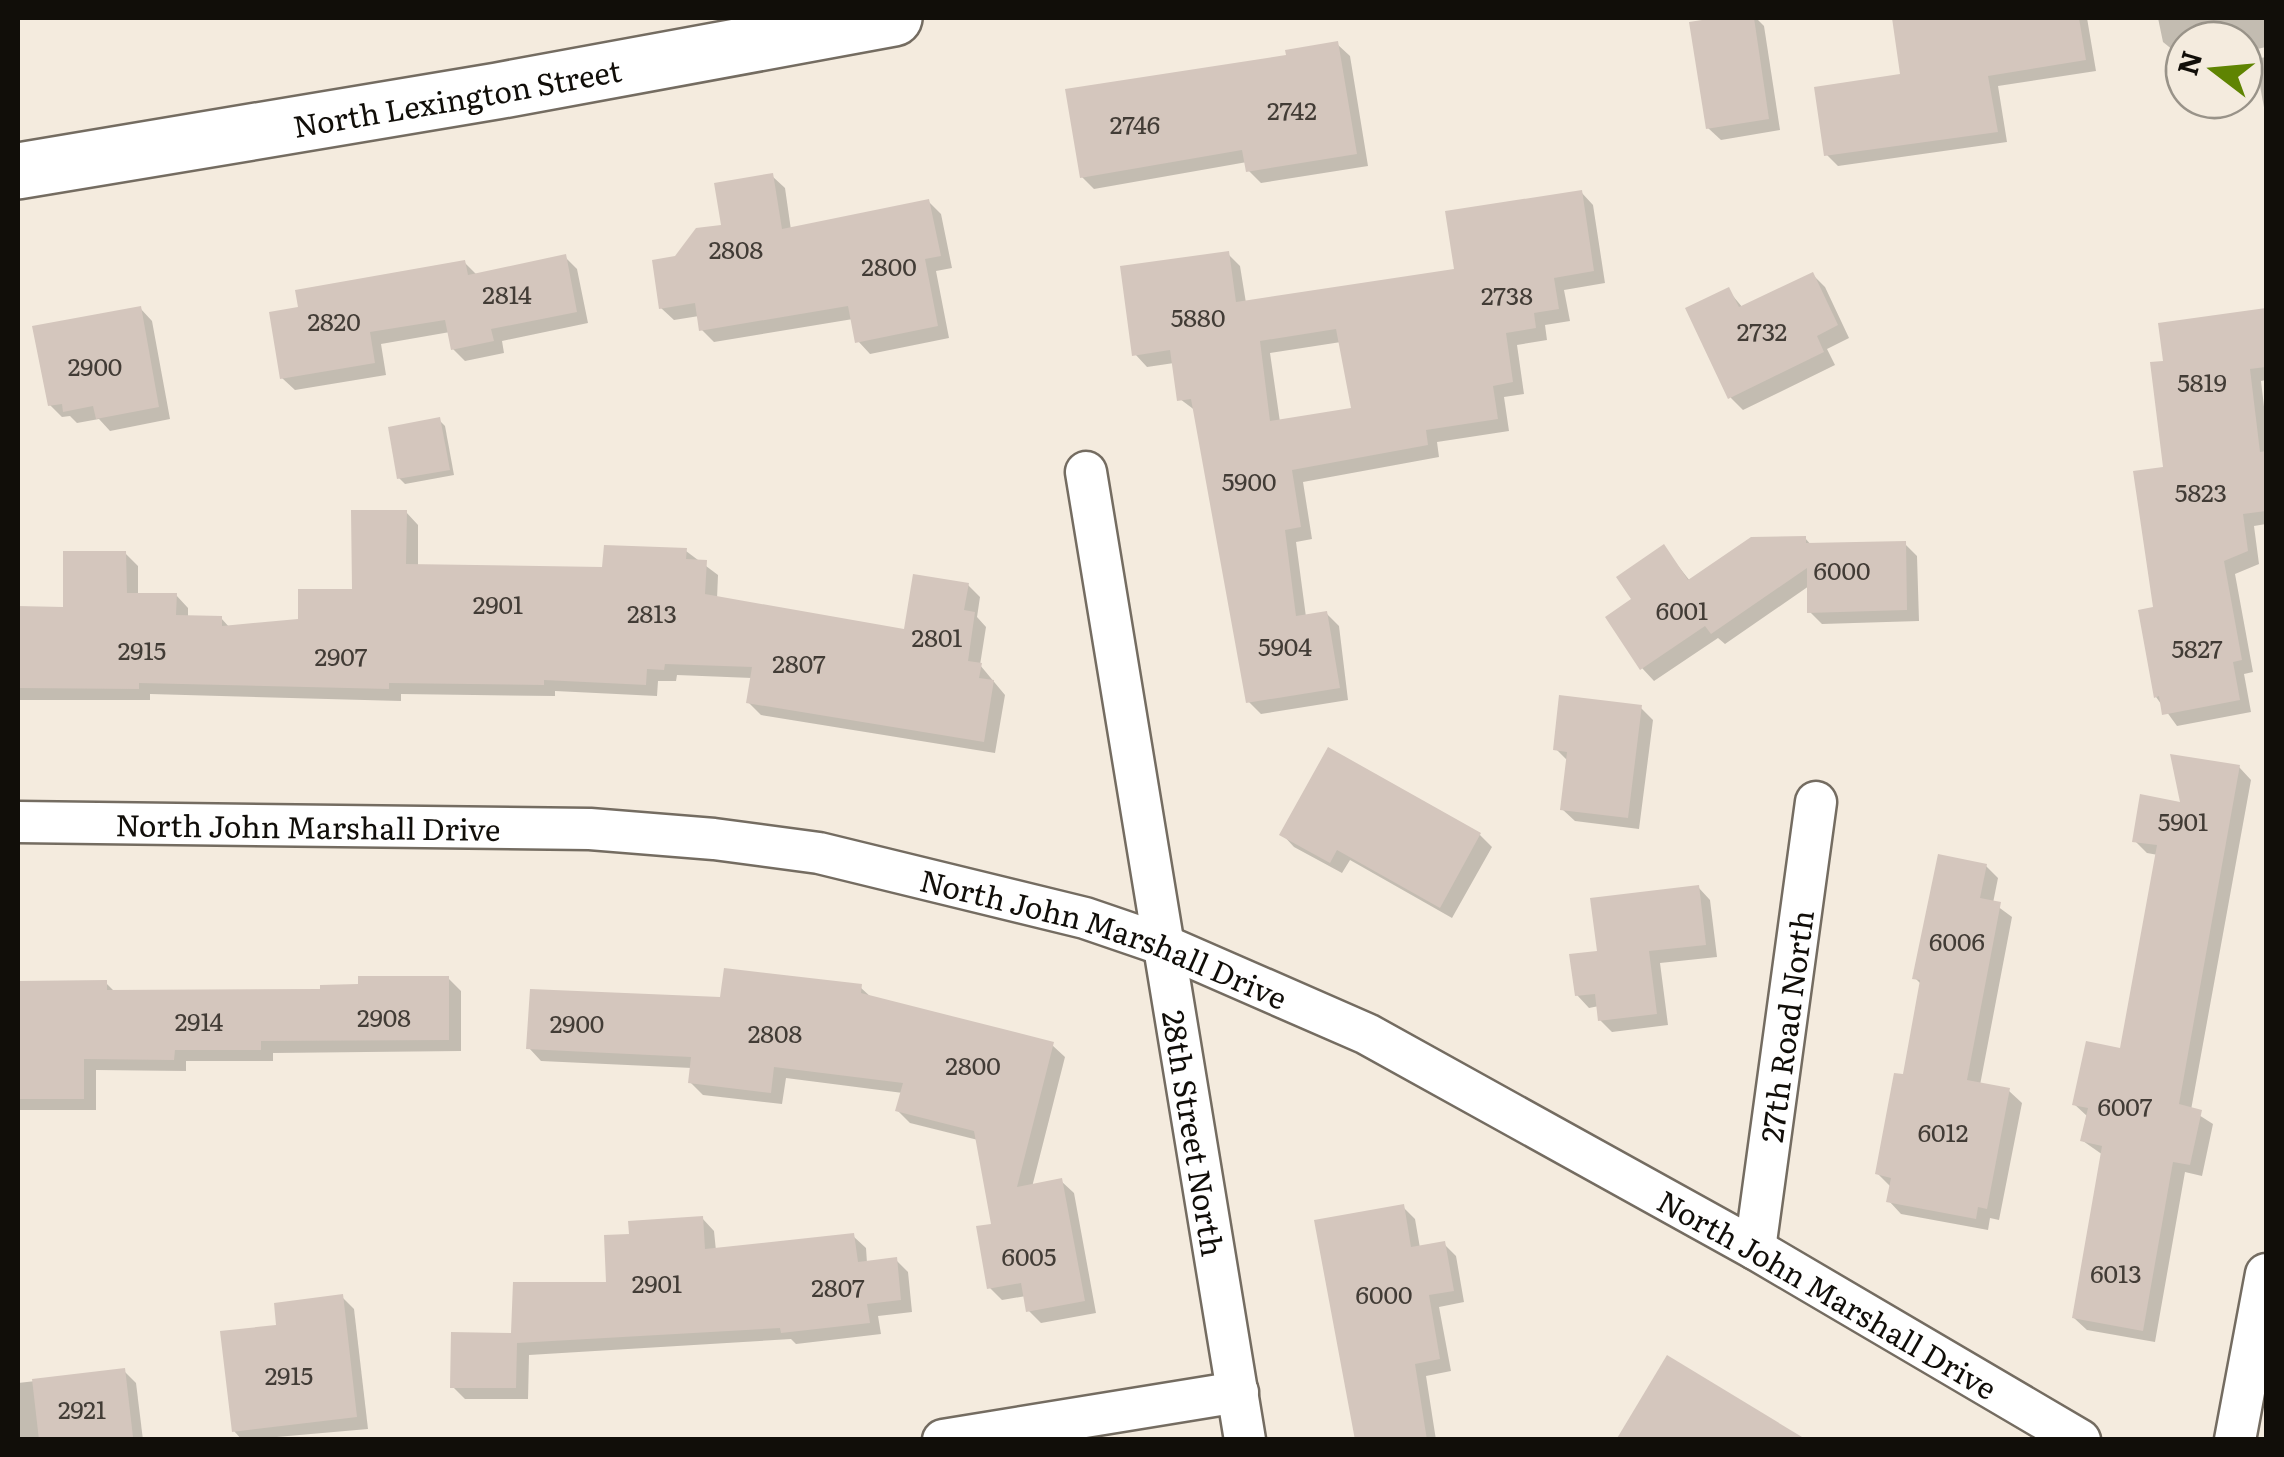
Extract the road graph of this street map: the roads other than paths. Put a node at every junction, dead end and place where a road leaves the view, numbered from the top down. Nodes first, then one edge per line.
1 (894, 18) edge
2 (18, 172) edge
3 (1086, 472) dead end
4 (1816, 802) dead end
5 (18, 822) edge
6 (1161, 944) junction
7 (1755, 1250) junction
8 (2266, 1274) edge
9 (1238, 1392) junction
10 (943, 1440) edge
11 (1246, 1440) edge
12 (2080, 1440) edge
13 (2235, 1440) edge

1 - 2 street, North Lexington Street
3 - 6 street, 28th Street North
4 - 7 street, 27th Road North
5 - 6 street, North John Marshall Drive
6 - 7 street, North John Marshall Drive
6 - 9 street, 28th Street North
7 - 12 street, North John Marshall Drive
8 - 13 street
9 - 10 street
9 - 11 street, 28th Street North

